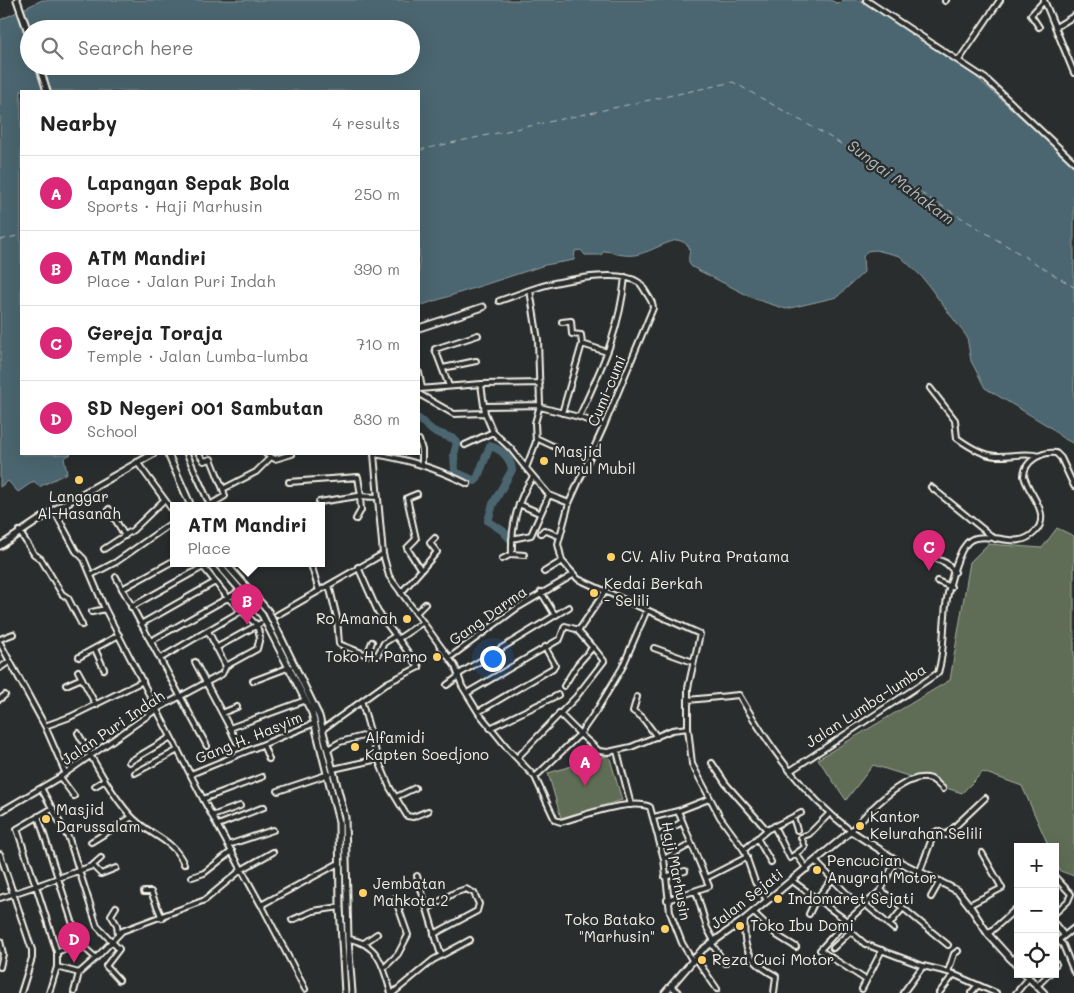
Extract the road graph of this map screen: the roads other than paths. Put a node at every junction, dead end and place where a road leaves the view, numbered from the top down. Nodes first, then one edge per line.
1 (17, 0) edge
2 (866, 0) edge
3 (1000, 0) edge
4 (1044, 0) edge
5 (1074, 16) edge
6 (24, 20) edge
7 (1039, 27) dead end
8 (1056, 27) junction
9 (1074, 59) edge
10 (959, 60) junction
11 (1069, 60) junction
12 (1074, 73) edge
13 (42, 75) edge
14 (47, 90) edge
15 (1074, 162) edge
16 (624, 277) junction
17 (530, 290) junction
18 (499, 300) dead end
19 (483, 307) dead end
20 (562, 322) dead end
21 (420, 328) edge
22 (478, 335) dead end
23 (582, 344) junction
24 (606, 352) junction
25 (476, 361) dead end
26 (443, 368) junction
27 (481, 384) junction
28 (540, 384) junction
29 (449, 386) junction
30 (421, 388) edge
31 (930, 388) dead end
32 (420, 395) edge
33 (484, 406) junction
34 (540, 406) junction
35 (562, 413) junction
36 (485, 414) junction
37 (579, 417) junction
38 (604, 426) junction
39 (493, 432) junction
40 (536, 438) junction
41 (420, 443) edge
42 (465, 445) dead end
43 (553, 446) dead end
44 (151, 455) edge
45 (168, 455) edge
46 (187, 455) edge
47 (201, 455) edge
48 (267, 455) edge
49 (289, 455) edge
50 (374, 455) edge
51 (378, 455) edge
52 (1039, 456) junction
53 (270, 458) junction
54 (137, 462) junction
55 (422, 465) junction
56 (526, 468) junction
57 (533, 477) junction
58 (289, 482) dead end
59 (468, 484) dead end
60 (1074, 486) edge
61 (932, 487) dead end
62 (223, 489) junction
63 (417, 494) dead end
64 (549, 495) junction
65 (361, 496) junction
66 (377, 497) junction
67 (164, 500) junction
68 (189, 502) edge
69 (208, 502) edge
70 (215, 502) edge
71 (319, 502) dead end
72 (569, 503) junction
73 (519, 504) junction
74 (170, 507) edge
75 (110, 509) dead end
76 (54, 510) junction
77 (539, 513) junction
78 (356, 519) dead end
79 (170, 524) edge
80 (19, 531) junction
81 (542, 533) dead end
82 (125, 536) junction
83 (559, 536) junction
84 (434, 538) dead end
85 (512, 539) junction
86 (996, 539) junction
87 (0, 546) edge
88 (104, 549) dead end
89 (383, 554) junction
90 (512, 554) junction
91 (524, 555) dead end
92 (502, 558) dead end
93 (937, 559) dead end
94 (562, 560) junction
95 (170, 563) edge
96 (199, 567) edge
97 (204, 567) edge
98 (220, 567) edge
99 (229, 567) edge
100 (312, 567) edge
101 (358, 567) junction
102 (421, 570) junction
103 (544, 572) dead end
104 (955, 572) junction
105 (90, 575) junction
106 (572, 575) junction
107 (116, 577) dead end
108 (937, 581) dead end
109 (215, 582) junction
110 (329, 585) junction
111 (951, 587) junction
112 (122, 589) junction
113 (240, 591) junction
114 (319, 591) junction
115 (541, 592) junction
116 (402, 593) junction
117 (604, 593) junction
118 (228, 598) junction
119 (425, 604) dead end
120 (131, 607) junction
121 (569, 607) dead end
122 (105, 609) junction
123 (243, 610) junction
124 (647, 610) junction
125 (92, 612) dead end
126 (416, 612) junction
127 (276, 615) dead end
128 (556, 615) junction
129 (422, 622) junction
130 (141, 624) junction
131 (259, 624) junction
132 (82, 625) dead end
133 (208, 631) junction
134 (578, 631) junction
135 (13, 634) dead end
136 (119, 635) junction
137 (396, 637) junction
138 (0, 641) edge
139 (151, 641) junction
140 (372, 642) dead end
141 (545, 647) junction
142 (592, 647) junction
143 (216, 648) junction
144 (654, 648) dead end
145 (95, 649) junction
146 (377, 656) dead end
147 (79, 657) dead end
148 (161, 658) junction
149 (449, 658) junction
150 (10, 661) junction
151 (195, 662) dead end
152 (693, 662) junction
153 (226, 666) junction
154 (290, 667) junction
155 (0, 668) edge
156 (104, 669) dead end
157 (78, 671) dead end
158 (459, 675) junction
159 (82, 678) junction
160 (143, 681) junction
161 (253, 682) dead end
162 (207, 684) junction
163 (66, 685) dead end
164 (448, 685) dead end
165 (564, 686) dead end
166 (467, 693) junction
167 (5, 695) dead end
168 (558, 695) dead end
169 (182, 696) junction
170 (637, 697) dead end
171 (0, 699) edge
172 (306, 699) junction
173 (688, 700) junction
174 (362, 702) junction
175 (96, 705) junction
176 (237, 707) dead end
177 (157, 708) junction
178 (478, 712) junction
179 (222, 713) junction
180 (559, 713) junction
181 (315, 723) junction
182 (45, 726) junction
183 (230, 728) junction
184 (490, 728) junction
185 (688, 728) junction
186 (323, 729) junction
187 (78, 734) dead end
188 (371, 734) junction
189 (580, 734) junction
190 (171, 737) junction
191 (657, 737) junction
192 (236, 741) dead end
193 (263, 745) junction
194 (207, 746) dead end
195 (328, 748) junction
196 (178, 750) junction
197 (617, 751) junction
198 (90, 754) junction
199 (327, 758) junction
200 (516, 758) junction
201 (269, 759) dead end
202 (378, 759) junction
203 (129, 762) dead end
204 (712, 763) dead end
205 (333, 769) junction
206 (790, 771) junction
207 (65, 772) junction
208 (135, 773) dead end
209 (191, 774) junction
210 (329, 774) junction
211 (60, 777) junction
212 (262, 777) dead end
213 (535, 777) junction
214 (105, 780) junction
215 (95, 786) dead end
216 (41, 788) junction
217 (415, 788) dead end
218 (943, 789) dead end
219 (278, 791) dead end
220 (74, 796) dead end
221 (396, 798) junction
222 (985, 798) dead end
223 (203, 799) junction
224 (709, 799) junction
225 (631, 805) junction
226 (240, 806) dead end
227 (264, 807) dead end
228 (52, 808) junction
229 (428, 811) dead end
230 (678, 811) junction
231 (0, 812) edge
232 (801, 813) dead end
233 (829, 814) junction
234 (38, 816) junction
235 (212, 816) junction
236 (132, 817) junction
237 (654, 817) junction
238 (793, 817) junction
239 (682, 822) junction
240 (218, 825) junction
241 (774, 826) junction
242 (273, 830) dead end
243 (767, 830) junction
244 (797, 830) dead end
245 (851, 831) junction
246 (658, 836) junction
247 (757, 838) junction
248 (91, 842) dead end
249 (691, 844) junction
250 (228, 845) junction
251 (744, 850) junction
252 (232, 851) junction
253 (274, 852) dead end
254 (982, 853) dead end
255 (0, 854) edge
256 (796, 854) junction
257 (747, 857) junction
258 (101, 858) dead end
259 (664, 859) junction
260 (896, 860) junction
261 (771, 862) dead end
262 (816, 862) junction
263 (340, 863) junction
264 (184, 864) dead end
265 (92, 865) junction
266 (116, 868) dead end
267 (806, 869) junction
268 (79, 870) junction
269 (241, 870) junction
270 (685, 871) dead end
271 (920, 871) junction
272 (417, 876) dead end
273 (192, 877) dead end
274 (665, 877) junction
275 (706, 878) junction
276 (57, 879) junction
277 (791, 880) junction
278 (832, 880) junction
279 (1059, 880) edge
280 (940, 881) junction
281 (36, 886) junction
282 (881, 890) junction
283 (696, 891) junction
284 (144, 892) dead end
285 (13, 894) junction
286 (849, 896) dead end
287 (931, 897) dead end
288 (0, 898) edge
289 (396, 898) dead end
290 (816, 899) junction
291 (667, 900) junction
292 (767, 900) junction
293 (866, 905) junction
294 (970, 905) junction
295 (262, 906) junction
296 (116, 907) dead end
297 (340, 907) junction
298 (903, 908) junction
299 (427, 909) junction
300 (1059, 909) edge
301 (1014, 911) edge
302 (753, 912) junction
303 (809, 914) dead end
304 (162, 918) junction
305 (745, 919) junction
306 (292, 920) dead end
307 (847, 921) junction
308 (843, 925) junction
309 (889, 925) junction
310 (1074, 928) edge
311 (894, 929) dead end
312 (1059, 929) edge
313 (850, 932) junction
314 (376, 934) dead end
315 (434, 934) junction
316 (988, 934) junction
317 (1063, 934) junction
318 (118, 935) junction
319 (348, 939) junction
320 (1059, 939) edge
321 (470, 940) dead end
322 (0, 941) edge
323 (712, 942) junction
324 (1059, 942) edge
325 (79, 943) junction
326 (111, 943) junction
327 (364, 944) junction
328 (948, 945) dead end
329 (796, 947) dead end
330 (832, 948) dead end
331 (882, 950) junction
332 (958, 950) dead end
333 (57, 952) junction
334 (442, 956) junction
335 (96, 958) junction
336 (693, 958) junction
337 (1014, 958) edge
338 (1011, 961) junction
339 (725, 964) dead end
340 (1014, 964) edge
341 (924, 966) junction
342 (0, 967) edge
343 (57, 967) junction
344 (385, 967) junction
345 (948, 972) junction
346 (1074, 972) edge
347 (80, 973) junction
348 (954, 974) junction
349 (1026, 978) edge
350 (1029, 978) edge
351 (1045, 978) edge
352 (119, 980) dead end
353 (866, 980) junction
354 (978, 985) junction
355 (671, 986) junction
356 (1037, 986) junction
357 (304, 988) dead end
358 (717, 989) dead end
359 (862, 989) dead end
360 (22, 993) edge
361 (49, 993) edge
362 (74, 993) edge
363 (346, 993) edge
364 (352, 993) edge
365 (392, 993) edge
366 (665, 993) edge
367 (679, 993) edge
368 (774, 993) edge
369 (903, 993) edge
370 (940, 993) edge
371 (971, 993) edge
372 (996, 993) edge
373 (1016, 993) edge
374 (1044, 993) edge

1 - 6 main road
2 - 10 street
3 - 10 street
4 - 7 street
4 - 8 street
5 - 8 street
8 - 11 street
9 - 11 street
10 - 15 street
11 - 12 street
13 - 14 main road
16 - 17 street
16 - 24 street
16 - 38 street, Cumi-cumi
17 - 18 street
17 - 28 street
19 - 21 main road
20 - 23 street
22 - 26 street
23 - 24 street
23 - 35 street
24 - 37 street
25 - 26 street
26 - 29 street
27 - 28 street
27 - 29 street
27 - 33 street
28 - 34 street
29 - 30 street
31 - 52 street
32 - 36 street
33 - 34 street
33 - 36 street
34 - 35 street
34 - 40 street
35 - 37 street
36 - 39 street
37 - 38 street
38 - 72 street, Cumi-cumi
39 - 42 street
39 - 56 street
40 - 43 street
40 - 56 street
41 - 55 street
44 - 54 main road
45 - 68 main road
46 - 69 street
47 - 62 street
48 - 53 street
49 - 53 street
50 - 66 street
51 - 55 street
52 - 60 street
52 - 86 street, Jalan Lumba-lumba
53 - 62 street
54 - 67 street
54 - 76 main road
55 - 59 street
56 - 57 street
57 - 64 street
57 - 73 street
58 - 65 street
61 - 86 street
62 - 70 street
63 - 102 street
64 - 72 street
64 - 77 street
65 - 66 street
65 - 71 street
65 - 78 street
66 - 89 street
67 - 74 street
67 - 82 street
72 - 83 street, Cumi-cumi
73 - 77 street
73 - 85 street
75 - 82 street
76 - 80 main road
76 - 105 street
77 - 85 street
79 - 105 street
80 - 87 main road
80 - 132 street
81 - 83 street
82 - 88 street
83 - 94 street, Cumi-cumi
84 - 102 street
85 - 90 street
86 - 104 street, Jalan Lumba-lumba
89 - 101 street
89 - 116 street
90 - 91 street
90 - 92 street
93 - 104 street
94 - 103 street
94 - 106 street, Cumi-cumi
95 - 112 street
96 - 120 street
97 - 109 street
98 - 113 main road
99 - 186 main road
100 - 114 street
101 - 110 street
101 - 137 street
102 - 116 street
104 - 111 street, Jalan Lumba-lumba
105 - 122 street
106 - 115 street, Gang Darma
106 - 117 street, Cumi-cumi
107 - 112 street
108 - 111 street
109 - 118 street
109 - 130 street
110 - 114 street
110 - 140 street
111 - 206 street, Jalan Lumba-lumba
112 - 120 street
113 - 118 street
113 - 154 main road
114 - 127 street
115 - 128 street
115 - 149 street, Gang Darma
116 - 126 street
117 - 124 street, Cumi-cumi
117 - 134 street
118 - 123 street
118 - 139 street
119 - 126 street
120 - 130 street
121 - 128 street
122 - 125 street
122 - 136 street
123 - 131 street
123 - 133 street
124 - 152 street, Cumi-cumi
124 - 189 street
126 - 129 street
128 - 158 street
129 - 137 street
129 - 149 street
130 - 139 street
131 - 143 street
131 - 153 street, Jalan Puri Indah
133 - 143 street
133 - 148 street
134 - 141 street
134 - 142 street
135 - 138 street
136 - 145 street
136 - 160 street
137 - 146 street
137 - 174 street
138 - 150 street
139 - 148 street
141 - 166 street
141 - 178 street
142 - 165 street
142 - 180 street
143 - 153 street
144 - 152 street
145 - 147 street
145 - 156 street
148 - 169 street
149 - 158 street
150 - 155 street
150 - 182 street
151 - 162 street
152 - 173 street, Cumi-cumi
153 - 162 street, Jalan Puri Indah
154 - 161 street
154 - 172 main road
157 - 159 street
158 - 164 street
158 - 166 street
159 - 163 street
159 - 175 street
160 - 175 street
160 - 177 street
162 - 169 street, Jalan Puri Indah
162 - 179 street
166 - 178 street
167 - 171 street
168 - 184 street
169 - 177 street, Jalan Puri Indah
169 - 194 street
170 - 191 street
172 - 181 main road
172 - 183 street
173 - 185 street, Cumi-cumi
173 - 206 street
174 - 186 street
174 - 188 street
175 - 182 street
176 - 179 street
177 - 190 street
177 - 198 street, Jalan Puri Indah
178 - 184 street
179 - 183 street
180 - 189 street
180 - 200 street
181 - 193 street, Gang H. Hasyim
181 - 199 main road
182 - 207 street
183 - 192 street
184 - 200 street
185 - 191 street
185 - 224 street, Cumi-cumi
186 - 195 main road
187 - 198 street
188 - 195 street
188 - 202 street
189 - 197 street
189 - 213 street
190 - 196 street
190 - 203 street
191 - 197 street
193 - 201 street
193 - 209 street, Gang H. Hasyim
195 - 199 main road
196 - 208 street
196 - 209 street
197 - 225 street
198 - 207 street, Jalan Puri Indah
198 - 214 street
199 - 205 main road
199 - 210 main road
200 - 213 street
202 - 205 street
202 - 221 street
204 - 243 street
205 - 319 main road
206 - 233 street
207 - 211 street, Jalan Puri Indah
209 - 223 street
210 - 219 street
210 - 263 main road
211 - 216 street, Jalan Puri Indah
211 - 220 street
212 - 223 street
213 - 225 street
214 - 215 street
214 - 236 street
216 - 228 street
216 - 231 street, Jalan Puri Indah
217 - 221 street
218 - 245 street
221 - 229 street
222 - 271 street
223 - 235 street
224 - 230 street
224 - 251 street
225 - 237 street, Haji Marhusin
226 - 235 street
227 - 240 street
228 - 234 street
228 - 268 street
230 - 237 street
230 - 239 street
232 - 238 street
233 - 245 street
233 - 256 street
234 - 276 street
234 - 281 street
235 - 240 street
236 - 248 street
236 - 264 street
237 - 246 street, Haji Marhusin
238 - 241 street
238 - 244 street
239 - 246 street
239 - 249 street
240 - 250 street
241 - 243 street
241 - 256 street
242 - 250 street
243 - 247 street
245 - 260 main road
245 - 262 main road, Jalan Sejati
246 - 259 street, Haji Marhusin
247 - 251 street
247 - 261 street
249 - 259 street
249 - 275 street
250 - 252 street
251 - 257 street
252 - 269 street
252 - 273 street
253 - 269 street
254 - 294 street
255 - 285 street
256 - 267 street
257 - 275 street
257 - 292 street
258 - 265 street
259 - 274 street, Haji Marhusin
260 - 271 main road
260 - 282 street
262 - 267 main road, Jalan Sejati
262 - 278 street
263 - 295 street
263 - 297 main road
265 - 266 street
265 - 268 street
267 - 277 main road, Jalan Sejati
268 - 276 street
268 - 326 street
269 - 295 street
269 - 304 street
270 - 274 street
271 - 280 main road
272 - 299 street
274 - 291 street, Haji Marhusin
275 - 283 street
276 - 281 street
276 - 325 street
277 - 290 street
277 - 292 main road, Jalan Sejati
278 - 286 street
278 - 290 street
279 - 300 street
280 - 287 street
280 - 294 main road
281 - 285 street
281 - 333 street
282 - 293 street
282 - 298 street
283 - 291 street
283 - 323 street
284 - 304 street
285 - 288 street
285 - 360 street
289 - 344 street
290 - 303 street
290 - 307 street
291 - 336 street, Haji Marhusin
292 - 302 main road, Jalan Sejati
293 - 307 street
293 - 309 street
294 - 316 main road
295 - 357 street
296 - 318 street
297 - 306 street
297 - 363 main road
298 - 309 street
298 - 328 street
299 - 315 street
299 - 315 street
301 - 316 street
302 - 305 main road, Jalan Sejati
302 - 329 street
304 - 318 street
305 - 323 main road, Jalan Sejati
305 - 368 street
307 - 308 street
308 - 313 street
308 - 353 street
309 - 311 street
310 - 317 street
312 - 317 street
313 - 330 street
313 - 331 street
314 - 327 street
315 - 334 street
316 - 338 main road
317 - 320 street
318 - 326 street
319 - 327 street
319 - 364 main road
321 - 334 street
322 - 342 street
323 - 336 main road, Jalan Sejati
323 - 339 street
324 - 346 street
325 - 333 street
325 - 335 street
326 - 335 street
326 - 352 street
327 - 344 street
331 - 341 street
331 - 353 street
332 - 345 street
333 - 343 street
334 - 365 street
335 - 347 street
336 - 355 main road, Jalan Sejati
336 - 358 street, Haji Marhusin
337 - 338 street
338 - 340 main road
341 - 345 street
341 - 369 street
343 - 347 street
343 - 361 street
344 - 365 street
345 - 348 street
347 - 362 street
348 - 354 street
348 - 370 street
349 - 373 street
350 - 356 main road
351 - 356 street
353 - 359 street
354 - 371 street
354 - 372 street
355 - 366 main road, Jalan Sejati
355 - 367 street
356 - 374 main road

